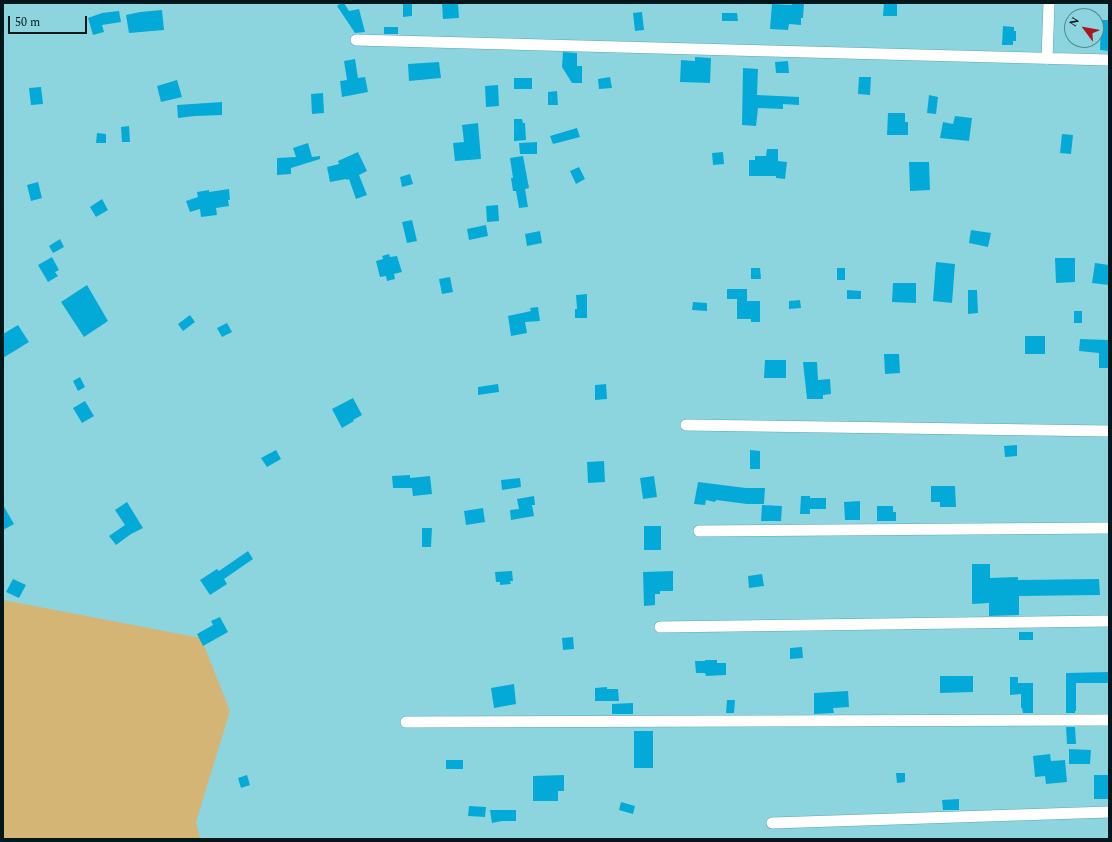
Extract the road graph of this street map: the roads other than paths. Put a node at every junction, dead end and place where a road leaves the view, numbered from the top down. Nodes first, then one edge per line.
1 (1049, 3) edge
2 (356, 40) dead end
3 (1047, 59) junction
4 (1109, 60) edge
5 (686, 425) dead end
6 (1109, 430) edge
7 (1109, 528) edge
8 (699, 531) dead end
9 (1109, 621) edge
10 (660, 627) dead end
11 (1109, 720) edge
12 (406, 722) dead end
13 (1109, 812) edge
14 (772, 823) dead end

1 - 3 street
2 - 3 street
3 - 4 street
5 - 6 street
7 - 8 street
9 - 10 street
11 - 12 street
13 - 14 street

